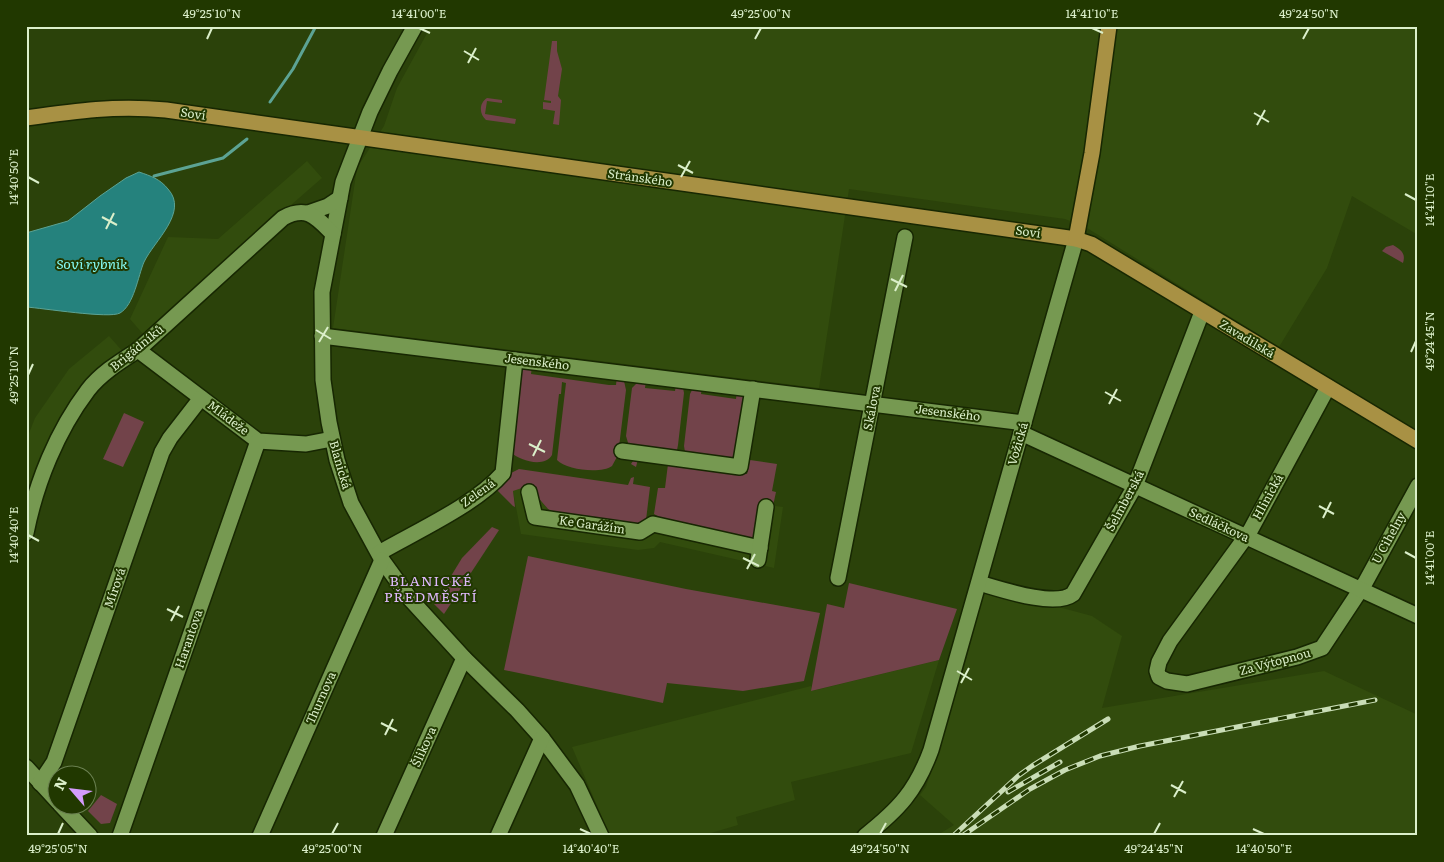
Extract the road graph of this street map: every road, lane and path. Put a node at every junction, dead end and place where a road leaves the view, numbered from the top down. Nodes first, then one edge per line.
1 (415, 26) edge
2 (1109, 26) edge
3 (26, 118) edge
4 (359, 138) junction
5 (340, 198) junction
6 (308, 213) junction
7 (981, 226) joint
8 (333, 234) junction
9 (905, 237) dead end
10 (1076, 239) junction
11 (1202, 312) junction
12 (322, 336) junction
13 (138, 350) junction
14 (515, 360) junction
15 (1328, 388) junction
16 (753, 389) junction
17 (201, 398) junction
18 (872, 404) junction
19 (1023, 428) junction
20 (332, 439) junction
21 (258, 441) junction
22 (1418, 441) edge
23 (622, 451) dead end
24 (1136, 486) junction
25 (1418, 486) edge
26 (529, 492) dead end
27 (766, 507) dead end
28 (26, 533) edge
29 (1245, 537) junction
30 (381, 556) junction
31 (838, 578) dead end
32 (979, 583) junction
33 (1360, 589) junction
34 (1418, 616) edge
35 (464, 658) junction
36 (1159, 677) joint
37 (542, 738) junction
38 (26, 768) edge
39 (40, 783) junction
40 (48, 791) edge
41 (69, 814) edge
42 (90, 836) edge
43 (120, 836) edge
44 (260, 836) edge
45 (384, 836) edge
46 (498, 836) edge
47 (601, 836) edge
48 (865, 836) edge

1 - 4 street, Blanická
2 - 10 main road, Vožická
3 - 4 main road, Soví
4 - 5 street, Blanická
4 - 7 main road, Stránského
5 - 6 street, Brigádníků
5 - 8 street, Blanická
6 - 8 street
6 - 13 street, Brigádníků
7 - 10 main road, Soví
8 - 12 street, Blanická
9 - 18 street, Skálova
10 - 11 main road, Zavadilská
10 - 19 street, Vožická
11 - 15 main road, Zavadilská
11 - 24 street, Šelmberská
12 - 14 street, Jesenského
12 - 20 street, Blanická
13 - 17 street, Mládeže
13 - 28 street, Brigádníků
14 - 16 street, Jesenského
14 - 30 street, Zelená
15 - 22 main road, Zavadilská
15 - 29 street, Hlinická
16 - 18 street, Jesenského
16 - 23 street
17 - 21 street, Mládeže
17 - 39 street, Mírová
18 - 19 street, Jesenského
18 - 31 street, Skálova
19 - 24 street, Sedláčkova
19 - 32 street, Vožická
20 - 21 street, Mládeže
20 - 30 street, Blanická
21 - 43 street, Harantova
24 - 29 street, Sedláčkova
24 - 32 street, Šelmberská
25 - 33 street, U Cihelny
26 - 27 street, Ke Garážím
29 - 33 street, Sedláčkova
29 - 36 street, Hlinická
30 - 35 street, Blanická
30 - 44 street, Thurnova
32 - 48 street, Vožická
33 - 34 street, Sedláčkova
33 - 36 street, Za Výtopnou
35 - 37 street, Blanická
35 - 45 street, Šlikova
37 - 46 street
37 - 47 street, Blanická
38 - 39 street
39 - 40 street
41 - 42 street

